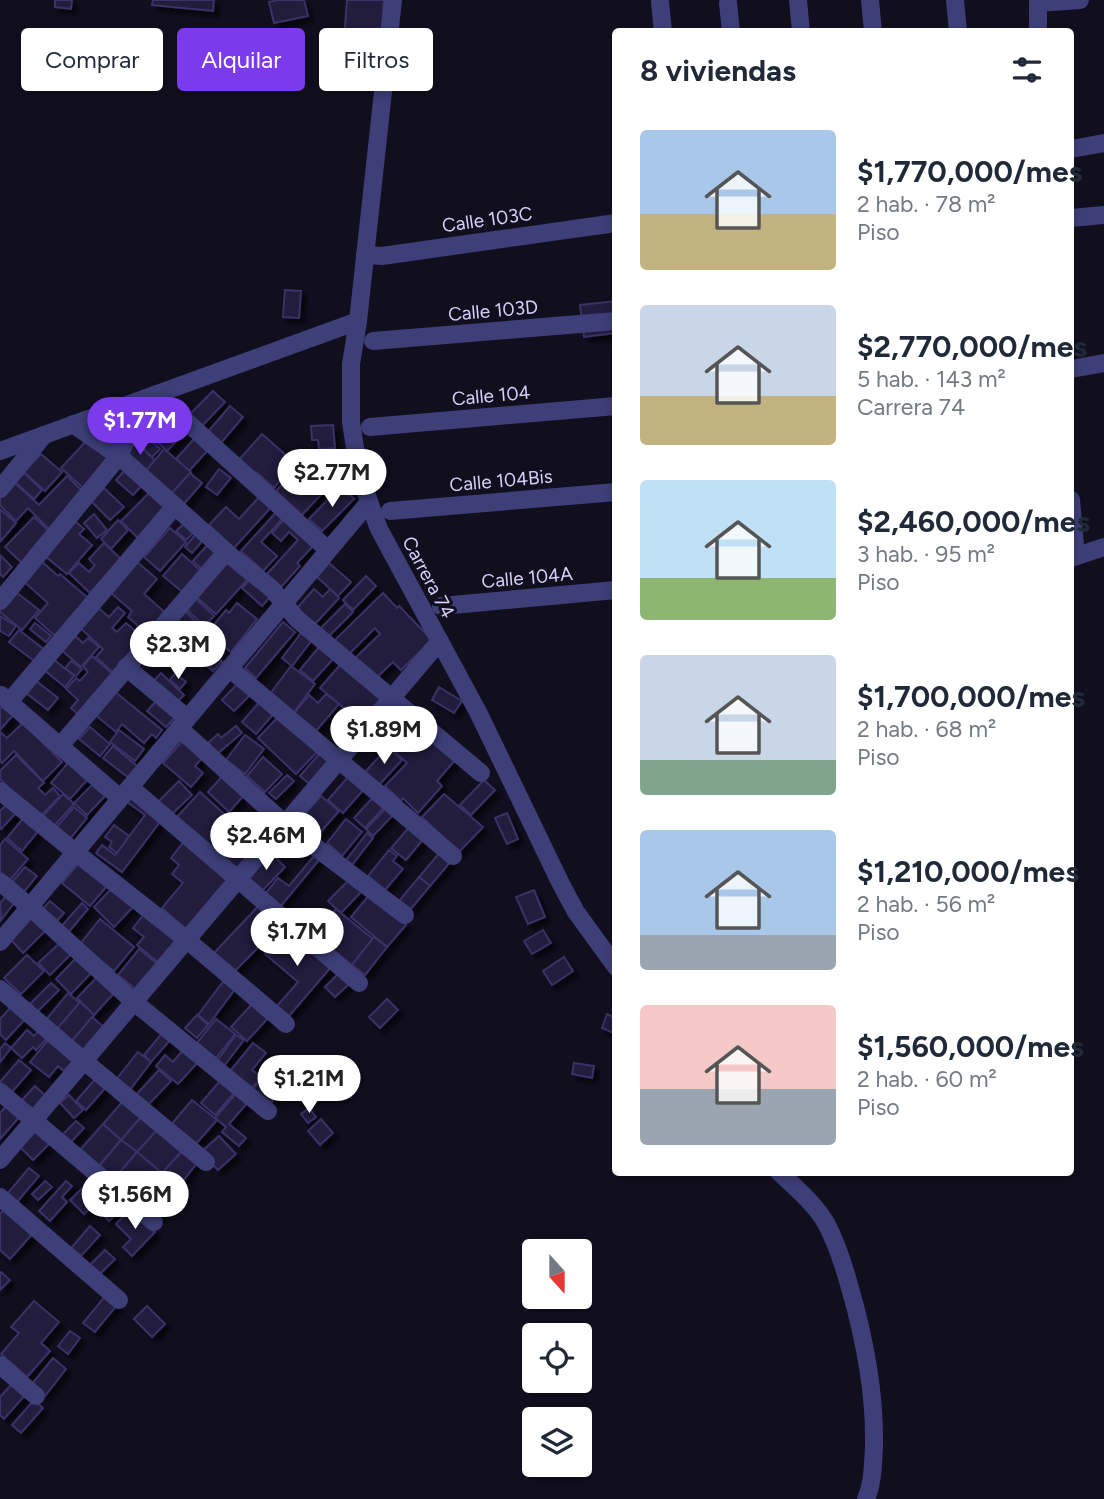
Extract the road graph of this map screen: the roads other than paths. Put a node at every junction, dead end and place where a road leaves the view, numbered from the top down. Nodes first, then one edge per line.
1 (393, 0) edge
2 (799, 0) edge
3 (870, 0) edge
4 (955, 0) edge
5 (1080, 0) edge
6 (660, 2) dead end
7 (1038, 2) edge
8 (728, 3) dead end
9 (663, 28) edge
10 (730, 28) edge
11 (801, 28) edge
12 (873, 28) edge
13 (958, 28) edge
14 (1038, 28) edge
15 (1104, 143) edge
16 (1074, 148) edge
17 (1104, 215) edge
18 (1074, 218) edge
19 (612, 224) edge
20 (365, 255) junction
21 (358, 321) junction
22 (612, 321) edge
23 (373, 341) dead end
24 (1104, 363) edge
25 (1074, 368) edge
26 (156, 394) junction
27 (612, 406) edge
28 (73, 424) junction
29 (370, 427) dead end
30 (45, 434) junction
31 (0, 451) edge
32 (119, 456) junction
33 (0, 489) edge
34 (612, 492) edge
35 (369, 502) junction
36 (175, 506) junction
37 (390, 511) dead end
38 (1104, 547) edge
39 (328, 550) junction
40 (226, 552) junction
41 (1074, 557) edge
42 (612, 590) edge
43 (0, 601) edge
44 (283, 604) junction
45 (441, 606) dead end
46 (440, 641) junction
47 (126, 667) junction
48 (229, 668) junction
49 (4, 698) edge
50 (391, 698) junction
51 (183, 723) junction
52 (60, 746) junction
53 (338, 760) junction
54 (481, 773) dead end
55 (0, 791) edge
56 (125, 792) junction
57 (285, 824) junction
58 (75, 852) junction
59 (453, 856) dead end
60 (238, 879) junction
61 (0, 882) edge
62 (30, 906) junction
63 (405, 915) dead end
64 (187, 940) junction
65 (0, 942) edge
66 (612, 962) edge
67 (359, 983) dead end
68 (0, 989) edge
69 (134, 1002) junction
70 (286, 1024) dead end
71 (84, 1061) junction
72 (0, 1092) edge
73 (268, 1111) dead end
74 (34, 1120) junction
75 (0, 1160) edge
76 (206, 1161) dead end
77 (783, 1176) edge
78 (0, 1197) edge
79 (154, 1222) dead end
80 (119, 1300) dead end
81 (0, 1365) edge
82 (36, 1396) dead end
83 (866, 1499) edge

1 - 20 street, Carrera 74
2 - 11 street
3 - 12 street
4 - 13 street
5 - 7 street
6 - 9 street
7 - 14 street
8 - 10 street
15 - 16 street
17 - 18 street
19 - 20 street, Calle 103C
20 - 21 street, Carrera 74
21 - 26 street
21 - 35 street, Carrera 74
22 - 23 street, Calle 103D
24 - 25 street
26 - 28 street
26 - 32 street
26 - 39 street
27 - 29 street, Calle 104
28 - 30 street
28 - 32 street
30 - 31 street
30 - 33 street
32 - 36 street
32 - 43 street
34 - 37 street, Calle 104Bis
35 - 39 street
35 - 46 street, Carrera 74
36 - 40 street
36 - 49 street
38 - 41 street
39 - 44 street
40 - 44 street
40 - 47 street
42 - 45 street, Calle 104A
44 - 48 street
44 - 50 street
46 - 50 street
46 - 66 street, Carrera 74
47 - 51 street
47 - 52 street
48 - 51 street
48 - 53 street
49 - 52 street
50 - 53 street
50 - 54 street
51 - 56 street
51 - 57 street
52 - 56 street
53 - 57 street
53 - 59 street
55 - 58 street
56 - 58 street
56 - 60 street
57 - 60 street
57 - 63 street
58 - 62 street
58 - 64 street
60 - 64 street
60 - 67 street
61 - 62 street
62 - 65 street
62 - 69 street
64 - 69 street
64 - 70 street
68 - 71 street
69 - 71 street
69 - 73 street
71 - 74 street
71 - 76 street
72 - 74 street
74 - 75 street
74 - 79 street
77 - 83 street
78 - 80 street
81 - 82 street

